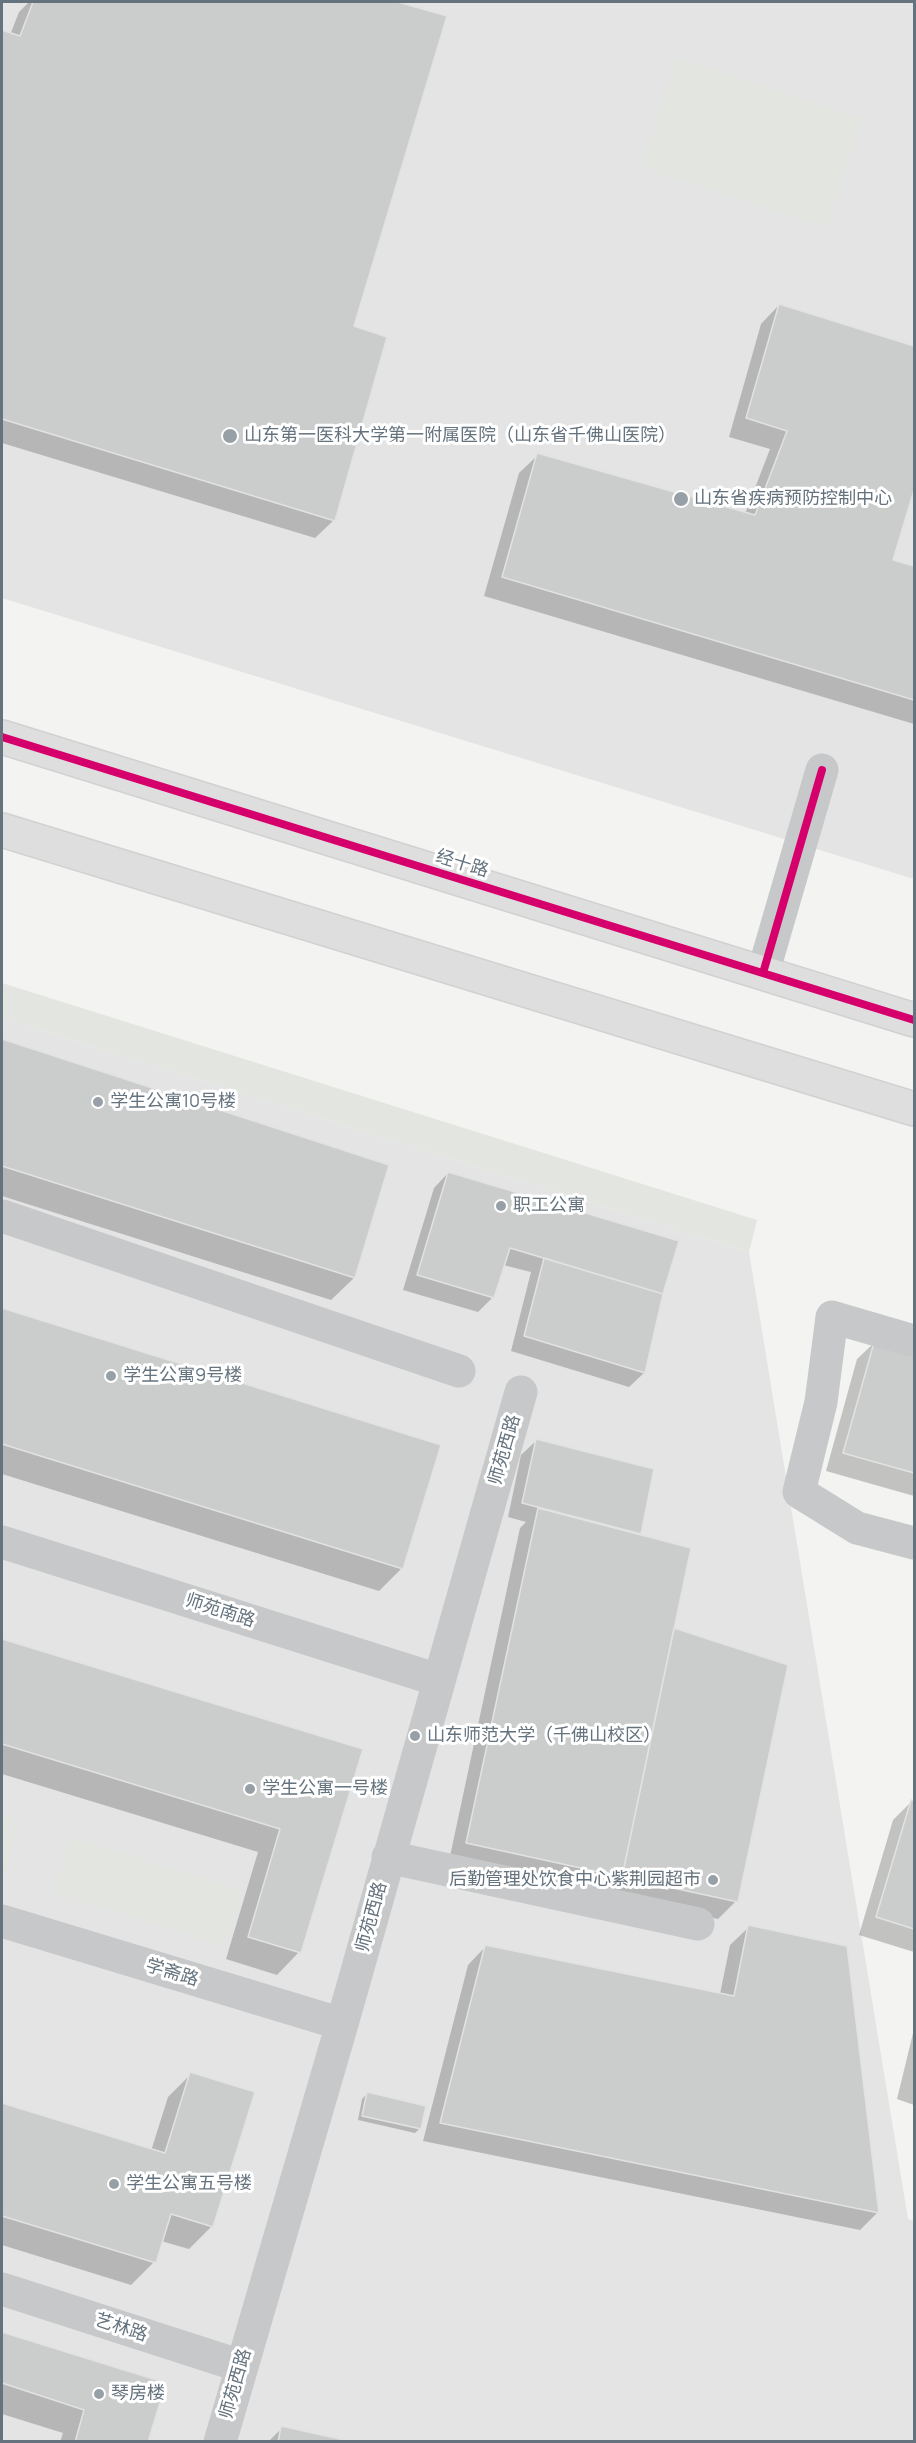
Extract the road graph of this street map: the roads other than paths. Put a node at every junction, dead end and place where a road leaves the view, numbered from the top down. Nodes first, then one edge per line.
1 (2, 737) edge
2 (822, 770) dead end
3 (2, 830) edge
4 (763, 973) junction
5 (915, 1020) edge
6 (915, 1109) edge
7 (2, 1216) edge
8 (915, 1341) edge
9 (459, 1371) dead end
10 (522, 1392) dead end
11 (2, 1542) edge
12 (915, 1544) edge
13 (438, 1680) junction
14 (388, 1857) junction
15 (2, 1921) edge
16 (698, 1924) dead end
17 (342, 2024) junction
18 (2, 2289) edge
19 (242, 2366) junction
20 (219, 2442) edge

1 - 4 highway, 经十路
2 - 4 street
3 - 6 highway
4 - 5 highway, 经十路
7 - 9 street
8 - 12 street
10 - 13 street, 师苑西路
11 - 13 street, 师苑南路
13 - 14 street, 师苑西路
14 - 16 street
14 - 17 street, 师苑西路
15 - 17 street, 学斋路
17 - 19 street, 师苑西路
18 - 19 street, 艺林路
19 - 20 street, 师苑西路

